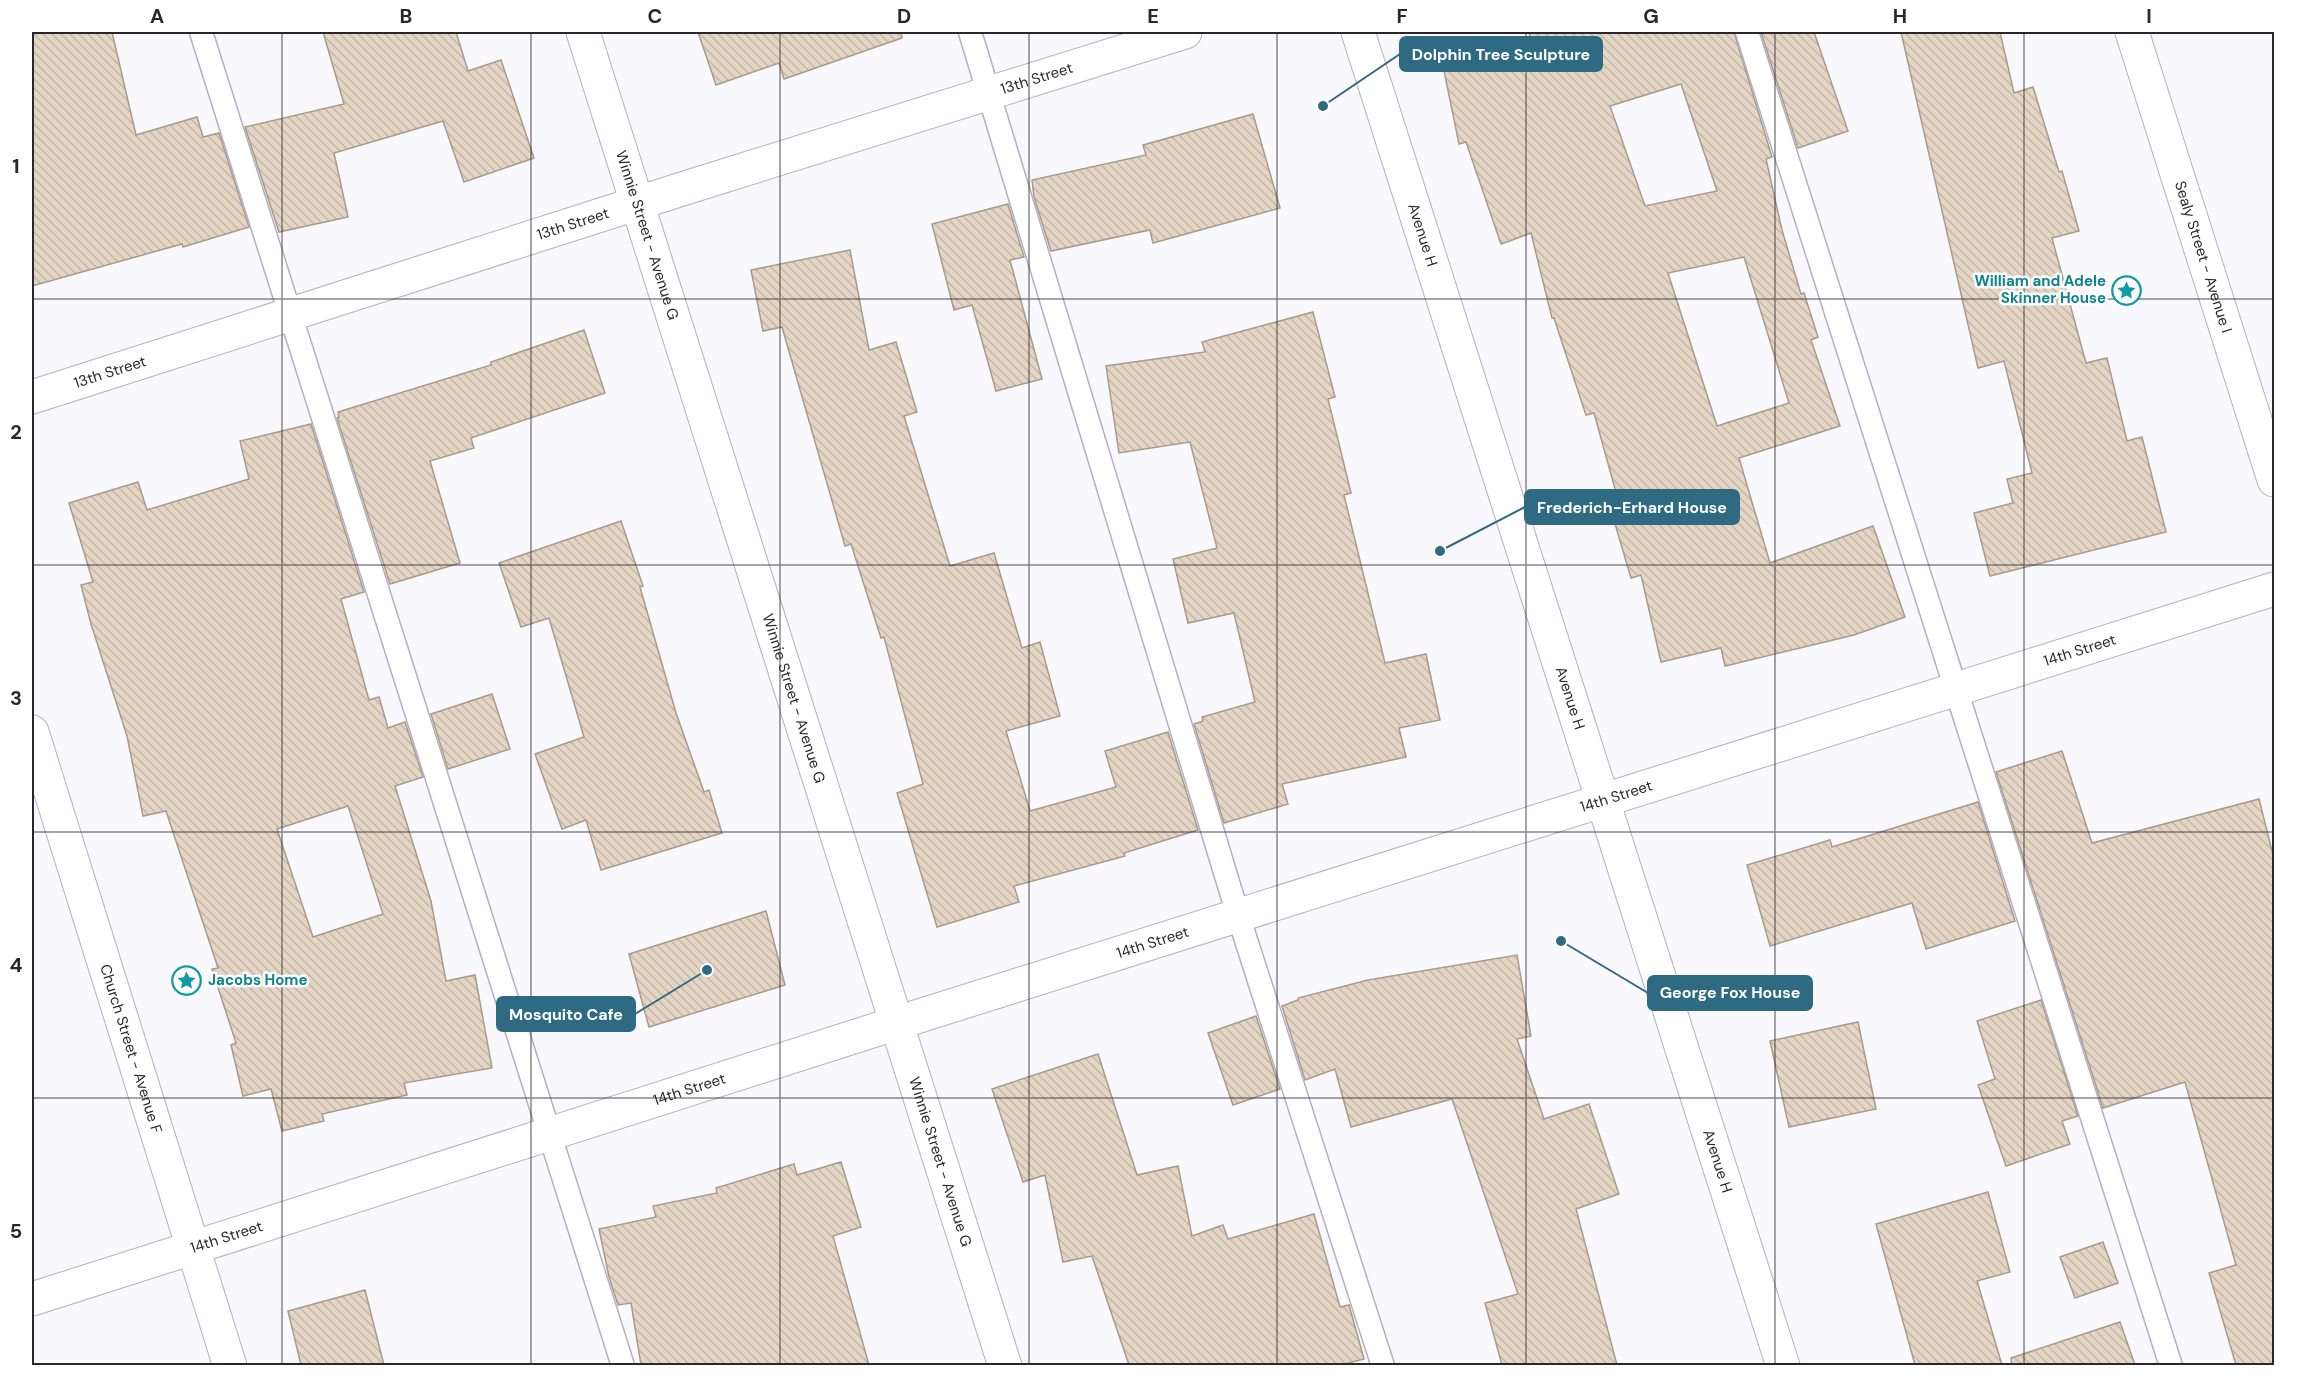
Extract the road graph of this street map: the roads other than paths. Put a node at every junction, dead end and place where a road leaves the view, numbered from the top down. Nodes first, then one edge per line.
1 (201, 32) edge
2 (582, 32) edge
3 (970, 32) edge
4 (1185, 32) edge
5 (1358, 32) edge
6 (1747, 32) edge
7 (2132, 32) edge
8 (989, 93) junction
9 (638, 203) junction
10 (290, 314) junction
11 (32, 397) edge
12 (2274, 480) edge
13 (2274, 589) edge
14 (1956, 689) junction
15 (32, 732) edge
16 (1603, 800) junction
17 (1238, 915) junction
18 (897, 1023) junction
19 (550, 1133) junction
20 (194, 1247) junction
21 (32, 1299) edge
22 (231, 1365) edge
23 (623, 1365) edge
24 (1005, 1365) edge
25 (1383, 1365) edge
26 (1783, 1365) edge
27 (2171, 1365) edge

1 - 10 lane
2 - 9 street, Winnie Street - Avenue G
3 - 8 lane
4 - 8 street, 13th Street
5 - 16 street, Avenue H
6 - 14 lane
7 - 12 street, Sealy Street - Avenue I
8 - 9 street, 13th Street
8 - 17 lane
9 - 10 street, 13th Street
9 - 18 street, Winnie Street - Avenue G
10 - 11 street, 13th Street
10 - 19 lane
13 - 14 street, 14th Street
14 - 16 street, 14th Street
14 - 27 lane
15 - 20 street, Church Street - Avenue F
16 - 17 street, 14th Street
16 - 26 street, Avenue H
17 - 18 street, 14th Street
17 - 25 lane
18 - 19 street, 14th Street
18 - 24 street, Winnie Street - Avenue G
19 - 20 street, 14th Street
19 - 23 lane
20 - 21 street, 14th Street
20 - 22 street, Church Street - Avenue F

